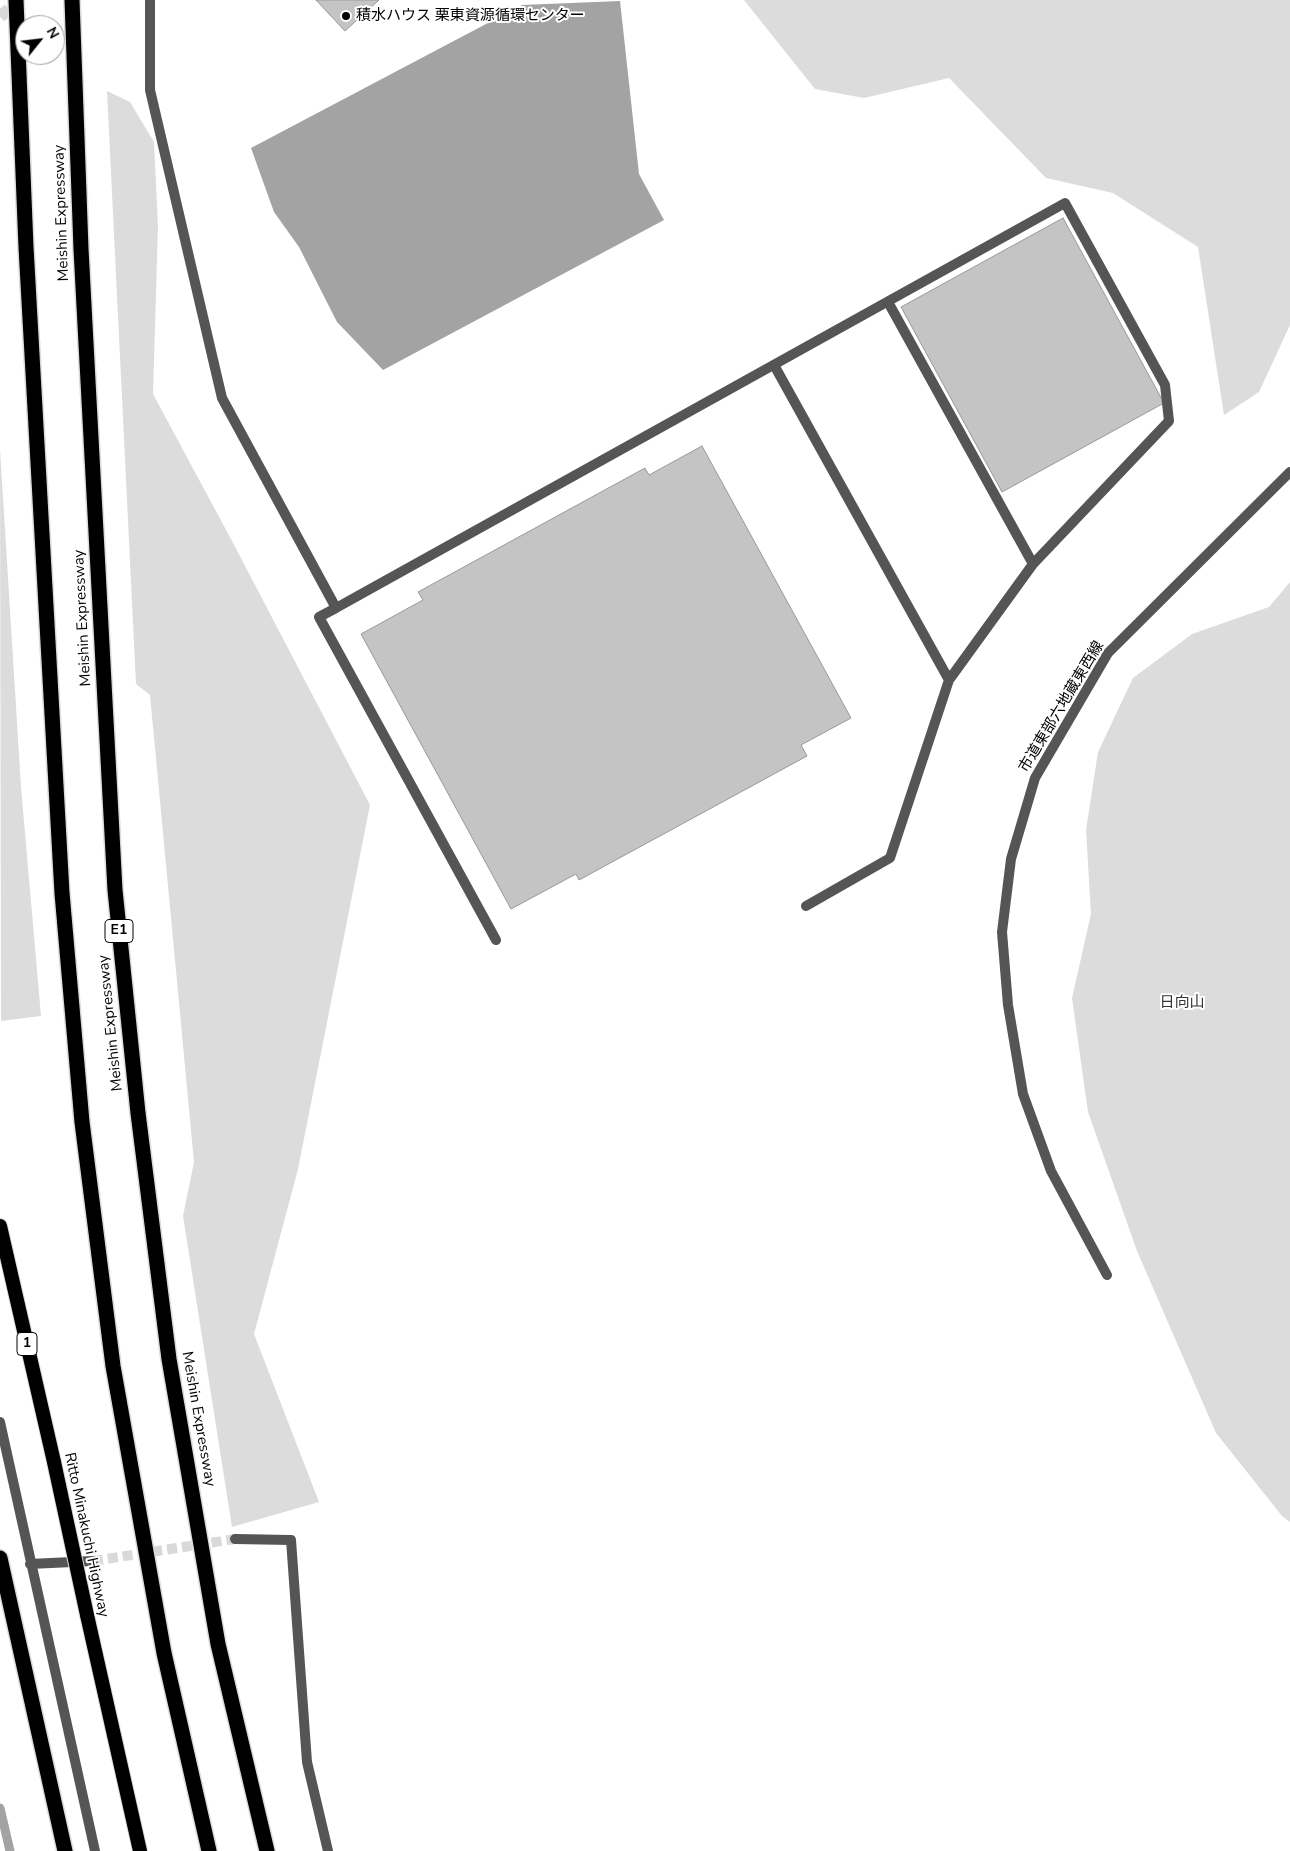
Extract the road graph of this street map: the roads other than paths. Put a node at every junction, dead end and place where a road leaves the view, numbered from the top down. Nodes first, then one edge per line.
1 (16, 0) edge
2 (72, 0) edge
3 (150, 0) edge
4 (888, 302) junction
5 (774, 365) junction
6 (1290, 472) edge
7 (1033, 564) junction
8 (336, 608) junction
9 (949, 680) junction
10 (806, 906) dead end
11 (496, 940) dead end
12 (0, 1226) edge
13 (1107, 1274) dead end
14 (0, 1422) edge
15 (235, 1539) tunnel mouth
16 (0, 1558) edge
17 (93, 1561) tunnel mouth
18 (30, 1564) junction
19 (65, 1851) edge
20 (95, 1851) edge
21 (140, 1851) edge
22 (209, 1851) edge
23 (267, 1851) edge
24 (328, 1851) edge

1 - 22 highway
2 - 23 highway, Meishin Expressway / E1
3 - 8 street
4 - 5 street
4 - 7 street
4 - 7 street
5 - 8 street
5 - 9 street
6 - 13 street, 市道東部六地蔵東西線
7 - 9 street
8 - 11 street
9 - 10 street
12 - 21 highway, Ritto Minakuchi Highway / 1, bridge
14 - 18 street
15 - 24 street
16 - 19 highway
17 - 18 street
18 - 20 street

